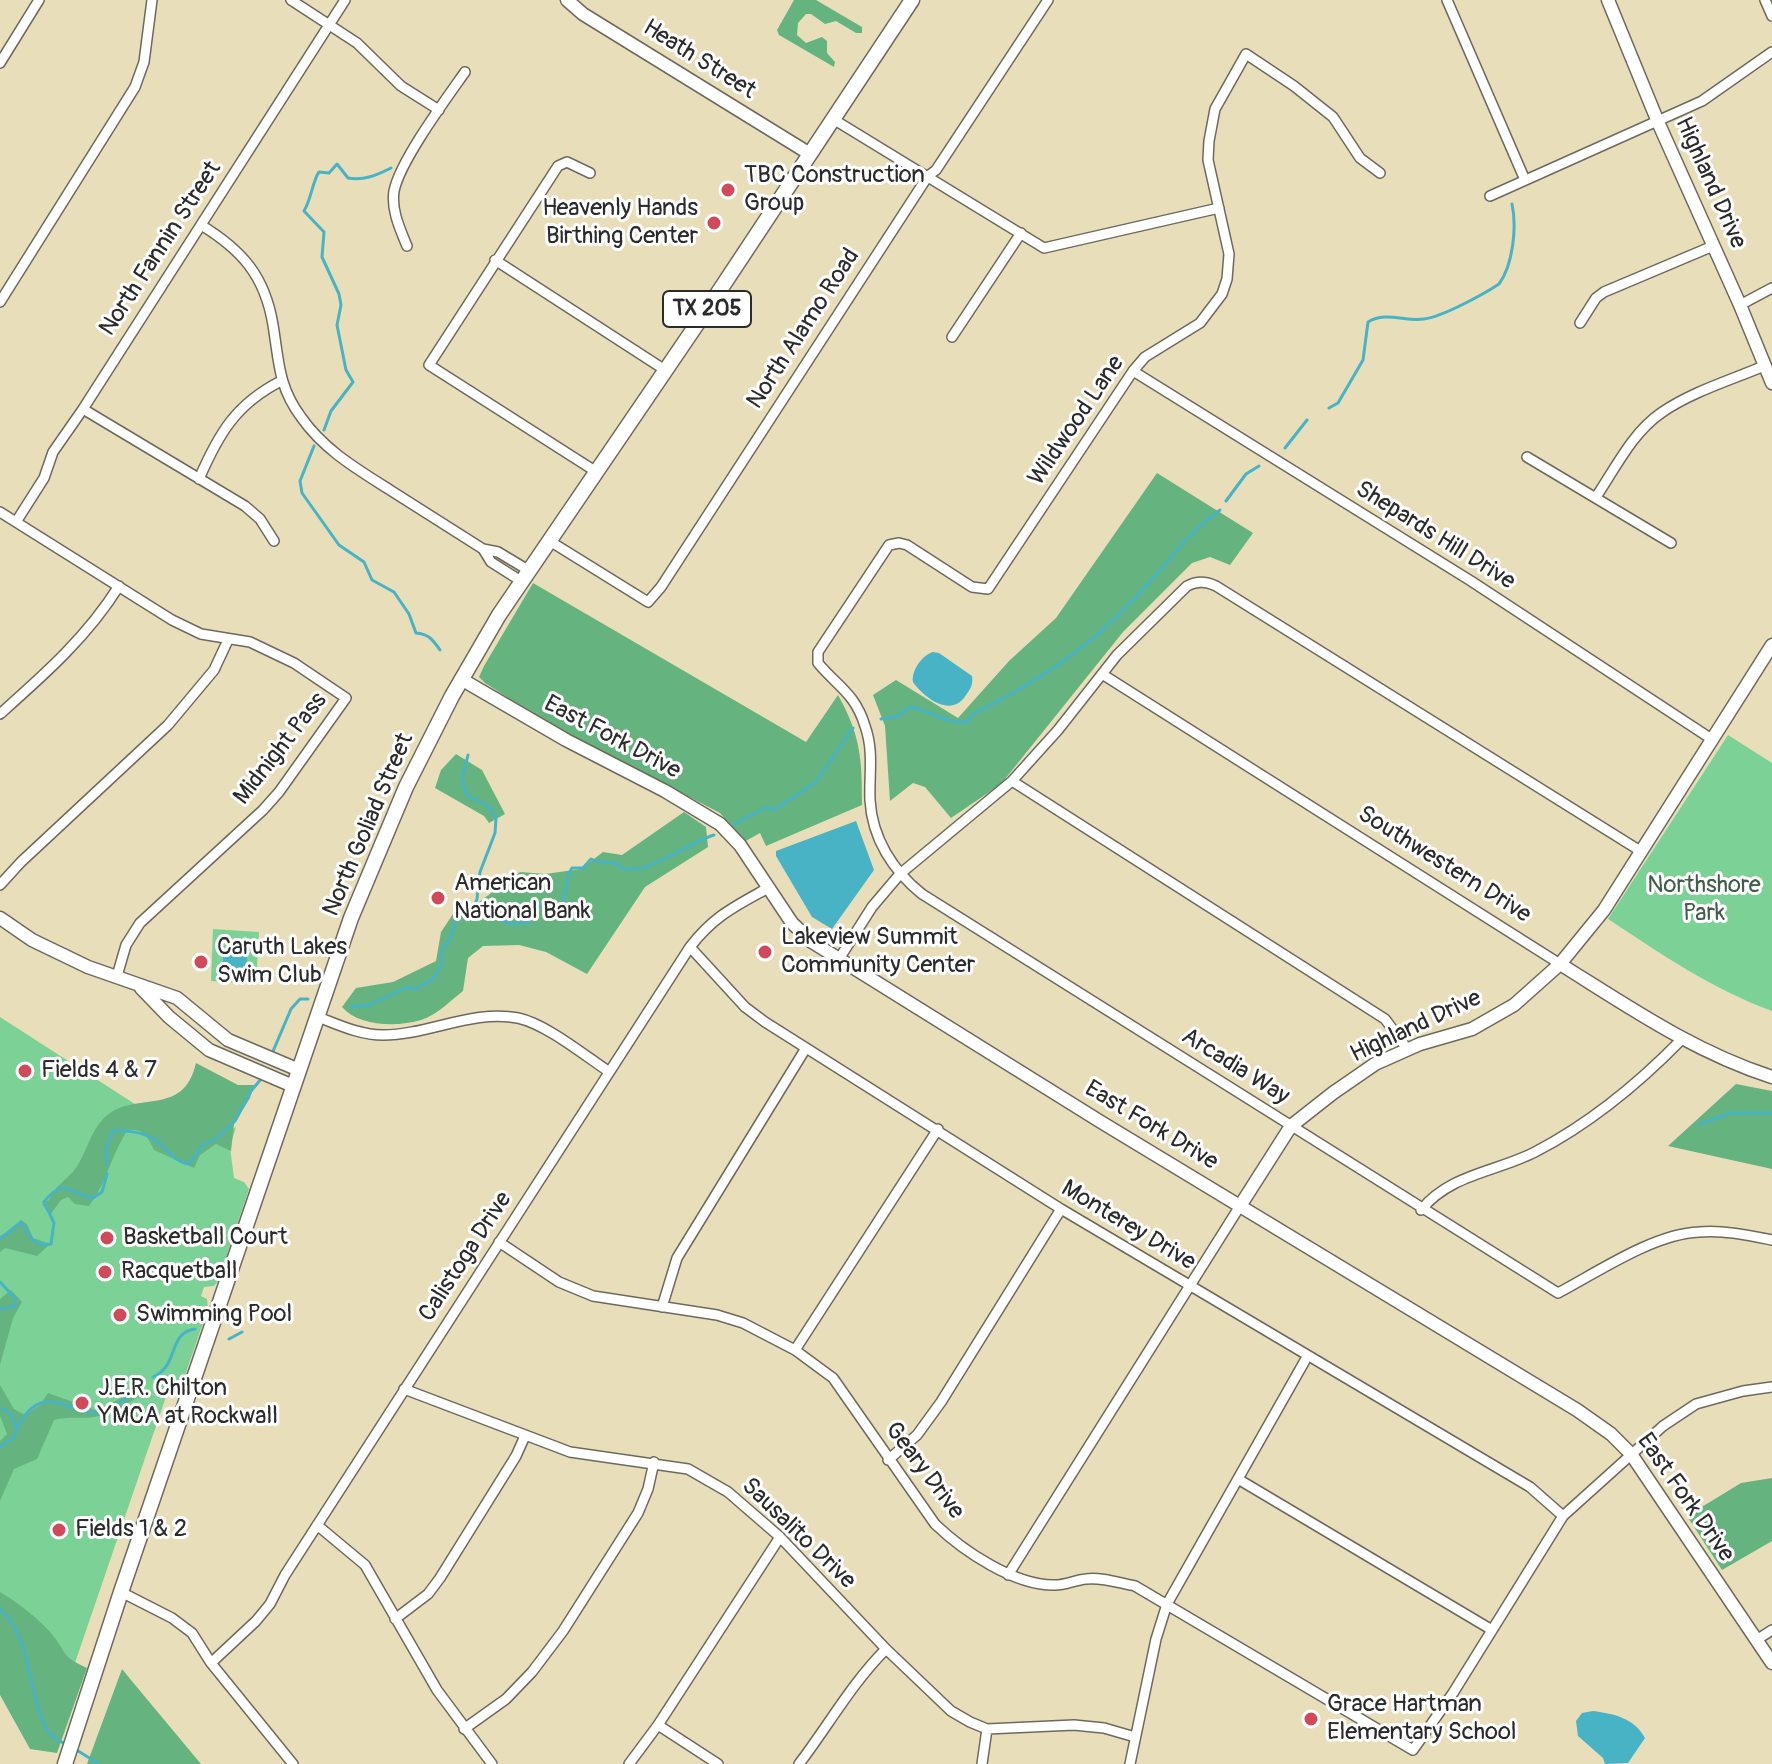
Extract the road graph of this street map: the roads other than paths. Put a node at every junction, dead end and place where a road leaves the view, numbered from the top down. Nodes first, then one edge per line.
1 (39, 0) edge
2 (152, 0) edge
3 (291, 0) edge
4 (345, 0) edge
5 (567, 0) edge
6 (912, 0) edge
7 (1048, 0) edge
8 (1447, 0) edge
9 (1608, 0) edge
10 (1765, 0) edge
11 (1772, 16) edge
12 (329, 23) junction
13 (1772, 52) edge
14 (0, 63) edge
15 (465, 72) dead end
16 (439, 110) junction
17 (833, 119) junction
18 (1658, 122) junction
19 (810, 154) junction
20 (590, 173) dead end
21 (1380, 173) dead end
22 (928, 176) junction
23 (1525, 180) junction
24 (1490, 196) dead end
25 (1219, 208) junction
26 (201, 225) junction
27 (1021, 233) junction
28 (407, 246) dead end
29 (1713, 246) junction
30 (495, 260) junction
31 (1772, 288) edge
32 (0, 302) edge
33 (1740, 305) junction
34 (1580, 323) dead end
35 (952, 337) dead end
36 (1764, 366) junction
37 (665, 370) junction
38 (1133, 371) junction
39 (281, 381) junction
40 (1772, 383) edge
41 (83, 409) junction
42 (1527, 457) dead end
43 (595, 471) junction
44 (199, 479) junction
45 (1596, 497) junction
46 (0, 512) edge
47 (16, 522) junction
48 (548, 540) junction
49 (274, 541) dead end
50 (1671, 543) dead end
51 (525, 576) junction
52 (119, 586) junction
53 (228, 640) junction
54 (1772, 645) edge
55 (818, 663) joint
56 (1102, 674) junction
57 (461, 679) junction
58 (0, 714) edge
59 (1713, 740) junction
60 (1012, 781) junction
61 (1642, 852) junction
62 (900, 874) junction
63 (0, 885) edge
64 (768, 888) junction
65 (0, 918) edge
66 (690, 947) junction
67 (839, 959) junction
68 (1560, 964) junction
69 (117, 976) junction
70 (136, 983) junction
71 (318, 1017) junction
72 (1681, 1040) junction
73 (806, 1048) junction
74 (1408, 1050) junction
75 (299, 1070) junction
76 (608, 1071) junction
77 (1772, 1077) edge
78 (293, 1086) junction
79 (1291, 1126) junction
80 (938, 1129) junction
81 (1240, 1206) junction
82 (1061, 1209) junction
83 (1421, 1210) junction
84 (1772, 1240) edge
85 (499, 1242) junction
86 (1190, 1286) junction
87 (662, 1307) junction
88 (795, 1350) junction
89 (1307, 1357) junction
90 (1772, 1387) edge
91 (404, 1389) junction
92 (525, 1436) junction
93 (1631, 1454) junction
94 (888, 1460) junction
95 (654, 1462) junction
96 (1238, 1479) junction
97 (1563, 1516) junction
98 (317, 1525) junction
99 (780, 1537) junction
100 (1008, 1575) junction
101 (121, 1592) junction
102 (1167, 1604) junction
103 (395, 1619) junction
104 (1492, 1630) junction
105 (1772, 1630) edge
106 (1758, 1639) junction
107 (886, 1649) junction
108 (211, 1663) junction
109 (1772, 1663) edge
110 (658, 1725) junction
111 (464, 1729) junction
112 (987, 1729) junction
113 (1135, 1737) junction
114 (65, 1764) edge
115 (293, 1764) edge
116 (492, 1764) edge
117 (629, 1764) edge
118 (718, 1764) edge
119 (799, 1764) edge
120 (982, 1764) edge
121 (1130, 1764) edge

1 - 14 street
2 - 32 street
3 - 12 street
4 - 12 street, North Fannin Street
5 - 19 street, Heath Street
6 - 17 main road, North Goliad Street / TX 205
7 - 22 street, North Alamo Road
8 - 23 street
9 - 18 street, Highland Drive
10 - 11 street
12 - 16 street
12 - 26 street, North Fannin Street
13 - 18 street
15 - 16 street
16 - 28 street
17 - 19 main road, North Goliad Street / TX 205
17 - 22 street
18 - 23 street
18 - 29 street, Highland Drive
19 - 37 main road, North Goliad Street / TX 205
20 - 30 street
21 - 25 street, Wildwood Lane
22 - 27 street
22 - 48 street, North Alamo Road
23 - 24 street
25 - 27 street
25 - 38 street, Wildwood Lane
26 - 39 street
26 - 41 street, North Fannin Street
27 - 35 street
29 - 33 street, Highland Drive
29 - 34 street
30 - 37 street
30 - 43 street
31 - 33 street
33 - 36 street, Highland Drive
36 - 40 street, Highland Drive
36 - 45 street
37 - 43 main road, North Goliad Street / TX 205
38 - 55 street, Wildwood Lane
38 - 59 street, Shepards Hill Drive
39 - 44 street
39 - 51 street
41 - 44 street
41 - 47 street, North Fannin Street
42 - 45 street
43 - 48 main road, North Goliad Street / TX 205
44 - 49 street
45 - 50 street
46 - 47 street, Midnight Pass
47 - 52 street, Midnight Pass
48 - 51 main road, North Goliad Street / TX 205
51 - 57 main road, North Goliad Street / TX 205
52 - 53 street, Midnight Pass
52 - 58 street
53 - 63 street
53 - 69 street, Midnight Pass
54 - 59 street, Highland Drive
55 - 62 street, Arcadia Way
56 - 60 street
56 - 61 street
56 - 68 street, Southwestern Drive
57 - 64 street, East Fork Drive
57 - 71 main road, North Goliad Street / TX 205
59 - 61 street, Highland Drive
60 - 62 street
60 - 74 street
61 - 68 street, Highland Drive
62 - 67 street
62 - 79 street, Arcadia Way
64 - 66 street, Calistoga Drive
64 - 67 street, East Fork Drive
65 - 69 street
66 - 73 street, Monterey Drive
66 - 76 street, Calistoga Drive
67 - 81 street, East Fork Drive
68 - 72 street, Southwestern Drive
68 - 74 street, Highland Drive
69 - 70 street
70 - 75 street
70 - 78 street
71 - 75 main road, North Goliad Street / TX 205
71 - 76 street
72 - 77 street, Southwestern Drive
72 - 83 street
73 - 80 street, Monterey Drive
73 - 87 street
74 - 79 street, Highland Drive
75 - 78 main road, North Goliad Street / TX 205
76 - 85 street, Calistoga Drive
78 - 101 main road, North Goliad Street / TX 205
79 - 81 street, Highland Drive
79 - 83 street, Arcadia Way
80 - 82 street, Monterey Drive
80 - 88 street
81 - 86 street, Highland Drive
81 - 93 street, East Fork Drive
82 - 86 street, Monterey Drive
82 - 94 street
83 - 84 street, Arcadia Way
85 - 87 street, Geary Drive
85 - 91 street, Calistoga Drive
86 - 89 street, Monterey Drive
86 - 100 street, Highland Drive
87 - 88 street, Geary Drive
88 - 94 street, Geary Drive
89 - 96 street
89 - 97 street, Monterey Drive
90 - 93 street
91 - 92 street, Sausalito Drive
91 - 98 street, Calistoga Drive
92 - 95 street, Sausalito Drive
92 - 103 street
93 - 97 street
93 - 106 street, East Fork Drive
94 - 100 street, Geary Drive
95 - 99 street, Sausalito Drive
95 - 111 street
96 - 102 street
96 - 104 street
97 - 104 street
98 - 103 street
98 - 108 street, Calistoga Drive
99 - 107 street, Sausalito Drive
99 - 110 street
100 - 102 street, Geary Drive
101 - 108 street
101 - 114 main road, North Goliad Street / TX 205
102 - 104 street, Geary Drive
102 - 113 street
103 - 111 street
105 - 106 street
106 - 109 street, East Fork Drive
107 - 112 street, Sausalito Drive
107 - 119 street
108 - 115 street
110 - 117 street
110 - 118 street
111 - 116 street
112 - 113 street, Sausalito Drive
112 - 120 street
113 - 121 street

